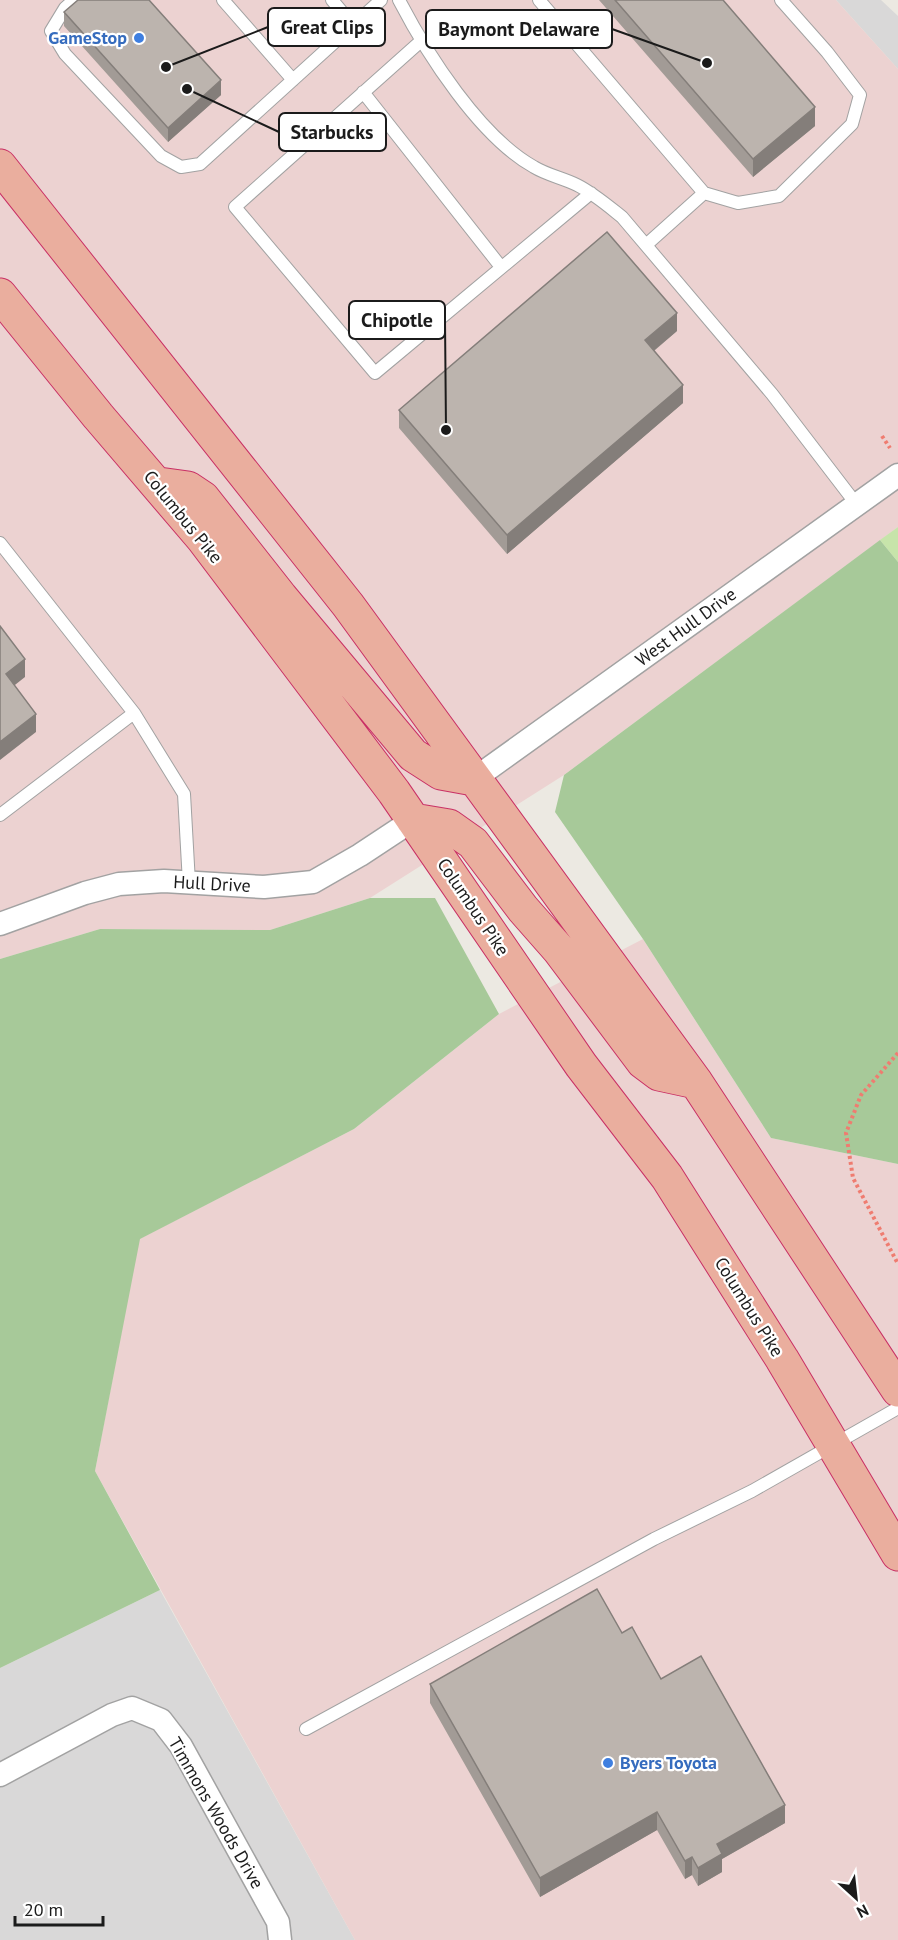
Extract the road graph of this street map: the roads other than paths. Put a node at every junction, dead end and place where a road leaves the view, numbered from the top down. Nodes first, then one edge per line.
1 (74, 0) edge
2 (223, 0) edge
3 (332, 0) edge
4 (381, 0) edge
5 (399, 0) edge
6 (539, 0) edge
7 (781, 0) edge
8 (353, 25) junction
9 (421, 41) junction
10 (293, 80) junction
11 (363, 92) junction
12 (0, 166) edge
13 (591, 193) junction
14 (704, 193) junction
15 (646, 245) junction
16 (501, 267) junction
17 (0, 295) edge
18 (898, 475) edge
19 (159, 484) junction
20 (857, 505) junction
21 (0, 543) edge
22 (134, 713) junction
23 (474, 779) junction
24 (0, 815) edge
25 (413, 820) junction
26 (189, 883) junction
27 (0, 924) edge
28 (696, 1082) junction
29 (898, 1390) edge
30 (898, 1408) edge
31 (835, 1444) junction
32 (898, 1554) edge
33 (306, 1729) dead end
34 (0, 1775) edge
35 (280, 1940) edge

1 - 10 lane
2 - 10 lane
3 - 8 lane
4 - 8 lane
5 - 9 lane
6 - 14 lane
7 - 14 lane
8 - 10 lane
9 - 11 lane
9 - 13 lane
11 - 16 lane
11 - 16 lane
12 - 23 highway
13 - 15 lane
13 - 16 lane
14 - 15 lane
15 - 20 lane
17 - 19 highway, Columbus Pike
18 - 20 street, West Hull Drive
19 - 23 highway
19 - 25 highway, Columbus Pike
20 - 23 street, West Hull Drive
21 - 22 lane
22 - 24 lane
22 - 26 lane
23 - 28 highway
25 - 26 street, Hull Drive
25 - 28 highway
25 - 31 highway, Columbus Pike
26 - 27 street, Hull Drive
28 - 29 highway
30 - 31 lane
31 - 32 highway, Columbus Pike
31 - 33 lane
34 - 35 street, Timmons Woods Drive

